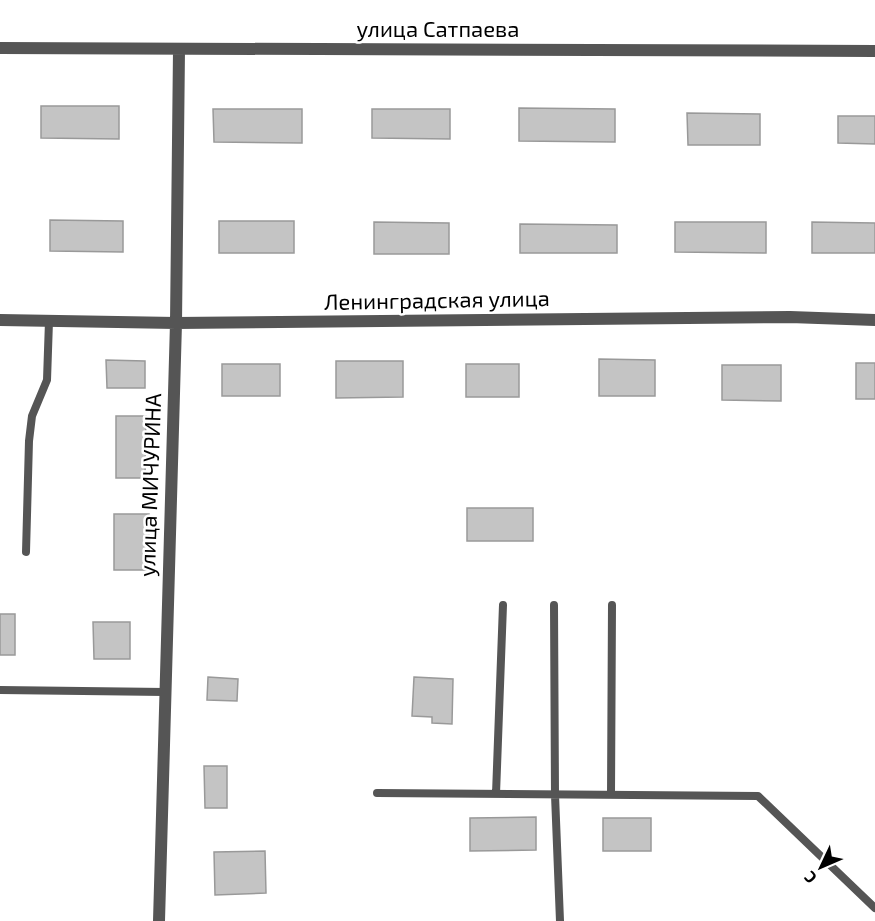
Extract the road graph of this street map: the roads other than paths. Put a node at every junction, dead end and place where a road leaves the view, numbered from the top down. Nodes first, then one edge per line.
1 (0, 48) edge
2 (178, 50) junction
3 (875, 51) edge
4 (0, 320) edge
5 (875, 320) edge
6 (49, 321) junction
7 (176, 323) junction
8 (26, 552) dead end
9 (503, 605) dead end
10 (554, 605) dead end
11 (612, 605) dead end
12 (0, 690) edge
13 (165, 692) junction
14 (377, 793) dead end
15 (496, 794) junction
16 (555, 795) junction
17 (611, 795) junction
18 (875, 908) edge
19 (159, 921) edge
20 (560, 921) edge

1 - 2 street, улица Сатпаева
2 - 3 street, улица Сатпаева
2 - 7 street, улица МИЧУРИНА
4 - 6 street, Ленинградская улица
5 - 7 street, Ленинградская улица
6 - 7 street, Ленинградская улица
6 - 8 lane
7 - 13 street, улица МИЧУРИНА
9 - 15 lane
10 - 16 lane
11 - 17 lane
12 - 13 lane
13 - 19 street, улица МИЧУРИНА
14 - 15 lane
15 - 16 lane
16 - 17 lane
16 - 20 lane
17 - 18 lane

